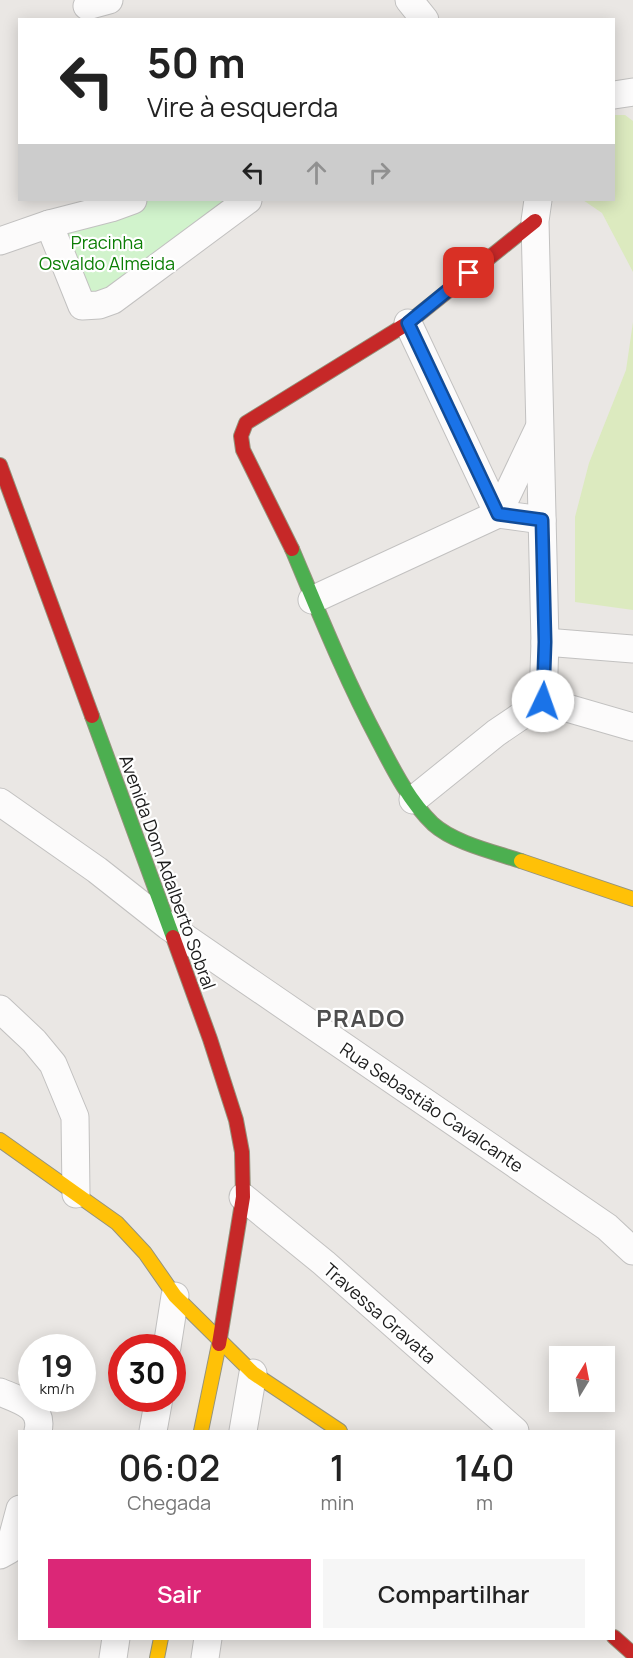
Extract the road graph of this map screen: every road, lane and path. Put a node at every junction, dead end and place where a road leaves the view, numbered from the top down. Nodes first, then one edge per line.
1 (409, 0) edge
2 (422, 18) edge
3 (633, 92) edge
4 (615, 95) edge
5 (248, 201) edge
6 (118, 202) edge
7 (537, 210) edge
8 (49, 224) junction
9 (0, 241) edge
10 (408, 323) junction
11 (540, 426) junction
12 (0, 465) edge
13 (498, 514) junction
14 (542, 520) junction
15 (312, 600) junction
16 (545, 642) junction
17 (633, 649) edge
18 (543, 701) junction
19 (633, 727) edge
20 (413, 800) junction
21 (0, 802) edge
22 (633, 899) edge
23 (168, 926) junction
24 (0, 1009) edge
25 (0, 1140) edge
26 (76, 1194) junction
27 (243, 1203) junction
28 (633, 1251) edge
29 (175, 1296) junction
30 (169, 1334) edge
31 (219, 1337) junction
32 (253, 1373) junction
33 (0, 1392) edge
34 (156, 1412) edge
35 (38, 1424) edge
36 (153, 1430) edge
37 (201, 1430) edge
38 (243, 1430) edge
39 (338, 1430) edge
40 (514, 1430) edge
41 (18, 1516) edge
42 (0, 1555) edge
43 (615, 1638) edge
44 (116, 1640) edge
45 (161, 1640) edge
46 (208, 1640) edge
47 (633, 1654) edge
48 (112, 1658) edge
49 (157, 1658) edge
50 (205, 1658) edge

1 - 2 street
3 - 4 street
5 - 8 street
6 - 8 street
7 - 10 street
7 - 11 street
8 - 9 street
10 - 13 street
10 - 15 street
11 - 13 street
11 - 14 street
12 - 23 street, Avenida Dom Adalberto Sobral
13 - 14 street
13 - 15 street
14 - 16 street
15 - 20 street
16 - 17 street
16 - 18 street
18 - 19 street
18 - 20 street
20 - 22 street
21 - 23 street, Rua Sebastião Cavalcante
23 - 27 street, Avenida Dom Adalberto Sobral
23 - 28 street, Rua Sebastião Cavalcante
24 - 26 street
25 - 26 street
26 - 29 street
27 - 31 street, Avenida Dom Adalberto Sobral
27 - 40 street, Travessa Gravata
29 - 30 street
29 - 31 street
31 - 32 street
31 - 37 street, Avenida Dom Adalberto Sobral
32 - 38 street
32 - 39 street
33 - 35 street
34 - 36 street
41 - 42 street
43 - 47 street
44 - 48 street
45 - 49 street
46 - 50 street

